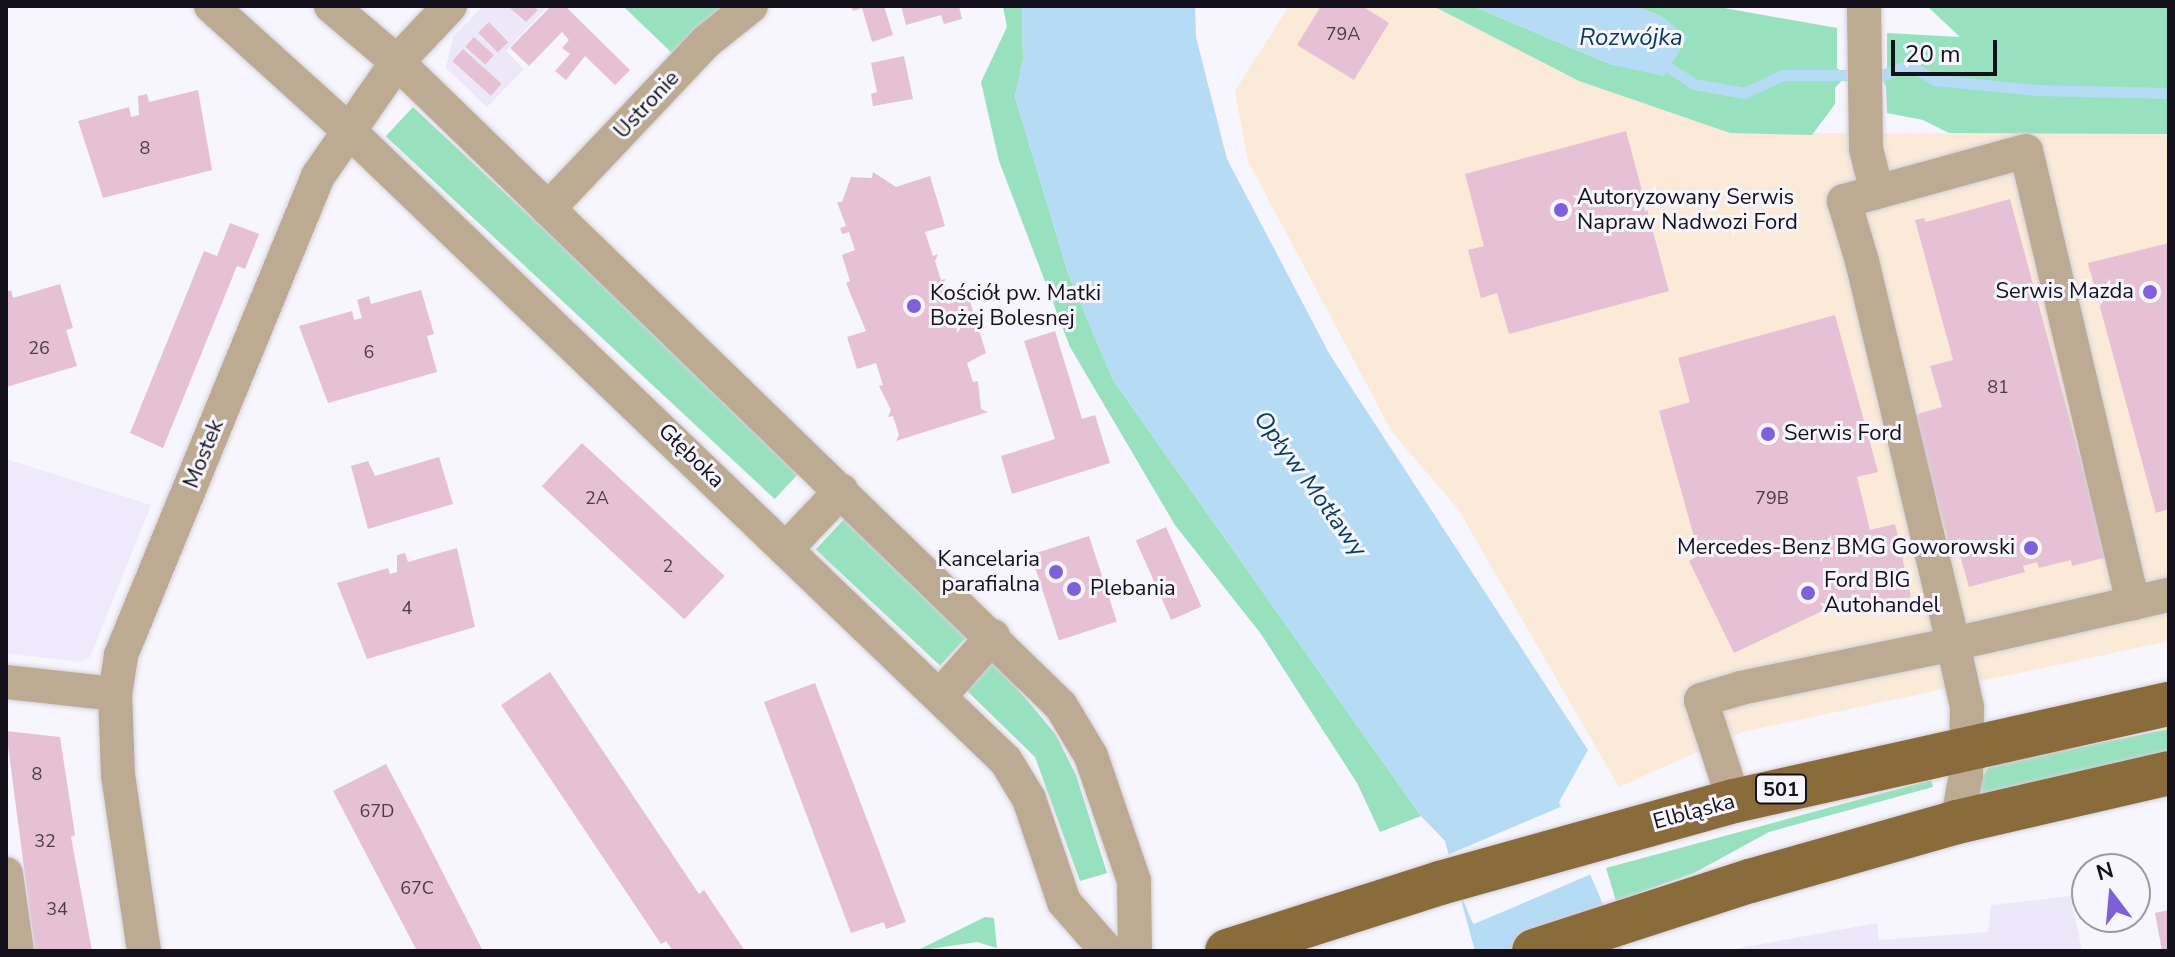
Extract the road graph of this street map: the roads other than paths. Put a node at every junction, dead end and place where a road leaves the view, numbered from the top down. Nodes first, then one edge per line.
1 (211, 6) edge
2 (331, 6) edge
3 (450, 6) edge
4 (751, 6) edge
5 (1864, 6) edge
6 (397, 62) junction
7 (346, 128) junction
8 (1877, 192) junction
9 (548, 209) junction
10 (841, 491) junction
11 (787, 548) junction
12 (2169, 595) edge
13 (2133, 603) junction
14 (993, 636) junction
15 (1953, 644) junction
16 (6, 682) edge
17 (115, 694) junction
18 (940, 696) junction
19 (2169, 704) edge
20 (1968, 746) junction
21 (2169, 773) edge
22 (1734, 801) junction
23 (1957, 822) junction
24 (6, 874) edge
25 (17, 951) edge
26 (144, 951) edge
27 (1107, 951) edge
28 (1135, 951) edge
29 (1227, 951) edge
30 (1534, 951) edge

1 - 7 street, Głęboka
2 - 6 street
3 - 6 street, Mostek
4 - 9 street, Ustronie
5 - 8 street
6 - 7 street, Mostek
6 - 9 street
7 - 11 street, Głęboka
7 - 17 street, Mostek
8 - 13 street
8 - 15 street
9 - 10 street
10 - 11 street
10 - 14 street
11 - 18 street, Głęboka
12 - 13 street
13 - 15 street
14 - 18 street
14 - 28 street
15 - 20 street
15 - 22 street
16 - 17 street
17 - 26 street, Mostek
18 - 27 street, Głęboka
19 - 20 main road, Elbląska / 501
20 - 22 main road, Elbląska / 501
20 - 23 street
21 - 23 main road
22 - 29 main road, Elbląska / 501
23 - 30 main road
24 - 25 street

